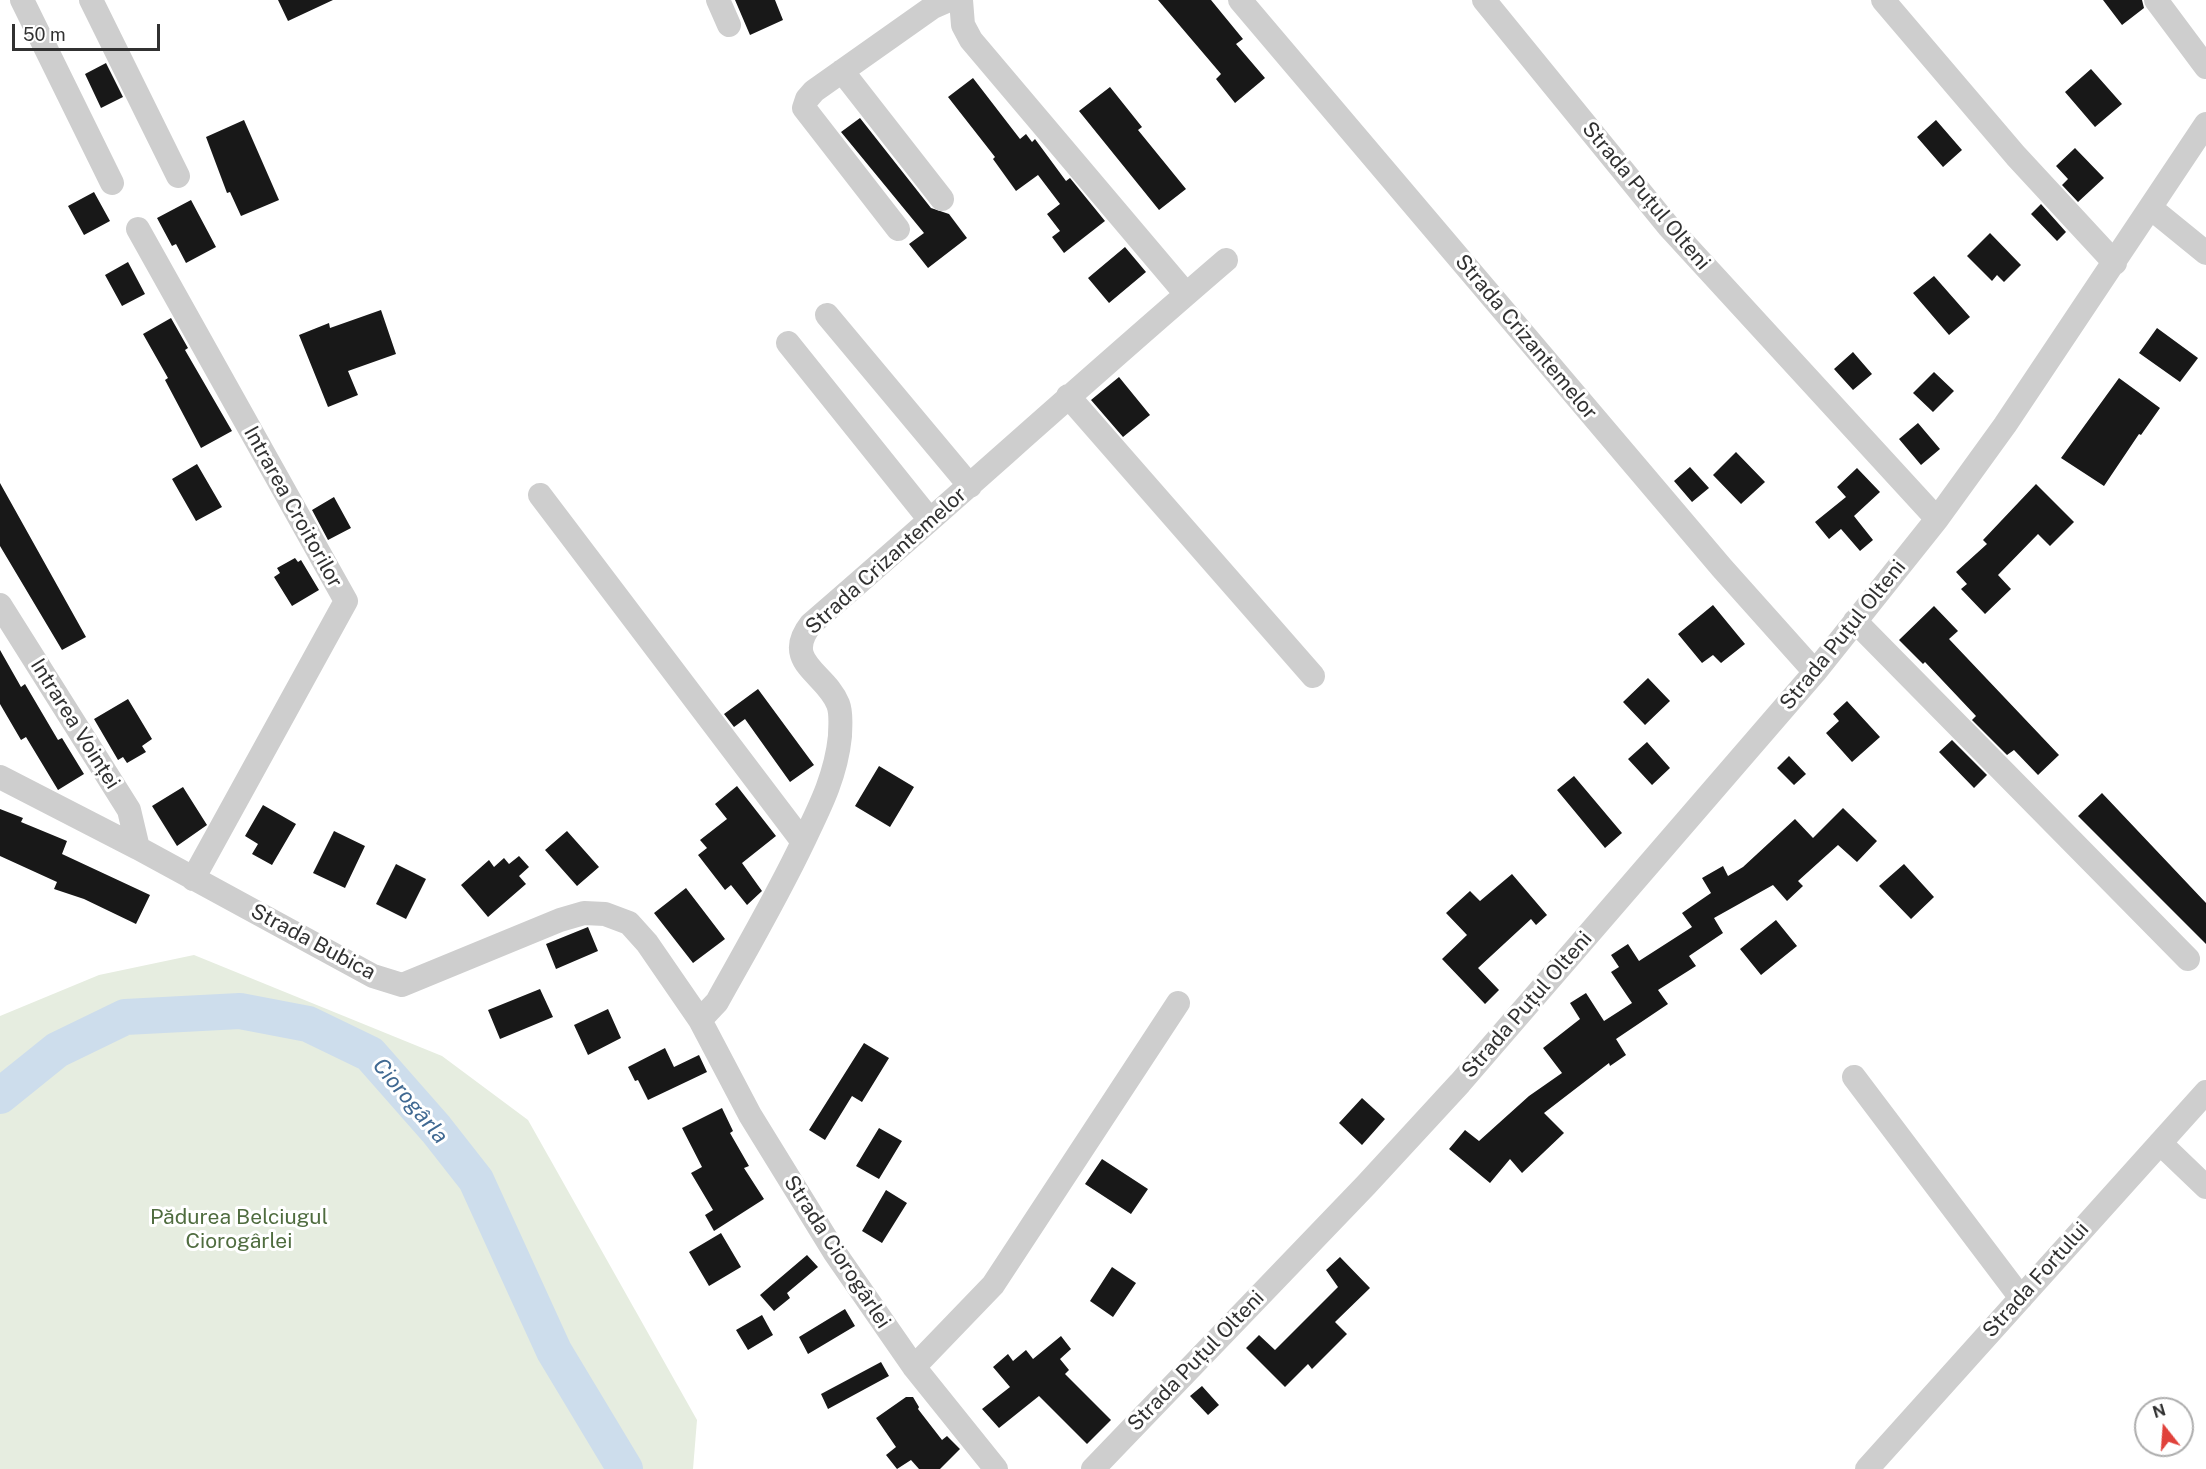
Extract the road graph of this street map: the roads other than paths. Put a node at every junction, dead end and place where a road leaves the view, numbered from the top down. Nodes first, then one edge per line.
1 (22, 0) edge
2 (91, 0) edge
3 (718, 0) edge
4 (949, 0) edge
5 (961, 0) edge
6 (1240, 0) edge
7 (1484, 0) edge
8 (1883, 0) edge
9 (2156, 0) edge
10 (729, 25) dead end
11 (2206, 67) edge
12 (842, 71) junction
13 (2206, 124) edge
14 (178, 176) dead end
15 (112, 183) dead end
16 (942, 199) dead end
17 (2152, 208) junction
18 (138, 229) dead end
19 (898, 229) dead end
20 (2206, 253) edge
21 (1226, 260) dead end
22 (2115, 263) junction
23 (1186, 294) junction
24 (827, 315) dead end
25 (788, 343) dead end
26 (1068, 396) junction
27 (970, 486) junction
28 (540, 495) dead end
29 (1937, 519) junction
30 (930, 520) junction
31 (0, 605) edge
32 (1856, 621) junction
33 (1815, 672) junction
34 (1313, 676) dead end
35 (0, 777) edge
36 (803, 842) junction
37 (138, 848) junction
38 (193, 879) junction
39 (2188, 959) dead end
40 (1178, 1003) dead end
41 (700, 1020) junction
42 (1854, 1077) dead end
43 (2206, 1092) edge
44 (2160, 1143) junction
45 (2206, 1187) edge
46 (2021, 1298) junction
47 (914, 1367) junction
48 (996, 1469) edge
49 (1093, 1469) edge
50 (1867, 1469) edge

1 - 15 street
2 - 14 street
3 - 10 street
4 - 12 street
5 - 23 street
6 - 33 street, Strada Crizantemelor
7 - 29 street, Strada Puțul Olteni
8 - 22 street
9 - 11 street
12 - 16 street
12 - 19 street
13 - 17 street, Strada Puțul Olteni
17 - 20 street
17 - 22 street, Strada Puțul Olteni
18 - 38 street, Intrarea Croitorilor
21 - 23 street, Strada Crizantemelor
22 - 29 street, Strada Puțul Olteni
23 - 26 street, Strada Crizantemelor
24 - 27 street
25 - 30 street
26 - 27 street, Strada Crizantemelor
26 - 34 street
27 - 30 street, Strada Crizantemelor
28 - 36 street
29 - 32 street, Strada Puțul Olteni
30 - 36 street, Strada Crizantemelor
31 - 37 street, Intrarea Voinței
32 - 33 street, Strada Puțul Olteni
32 - 39 street
33 - 49 street, Strada Puțul Olteni
35 - 37 street, Strada Bubica
36 - 41 street, Strada Crizantemelor
37 - 38 street, Strada Bubica
38 - 41 street, Strada Bubica
40 - 47 street
41 - 47 street, Strada Ciorogârlei
42 - 46 street
43 - 44 street, Strada Fortului
44 - 45 street
44 - 46 street, Strada Fortului
46 - 50 street, Strada Fortului
47 - 48 street, Strada Ciorogârlei

